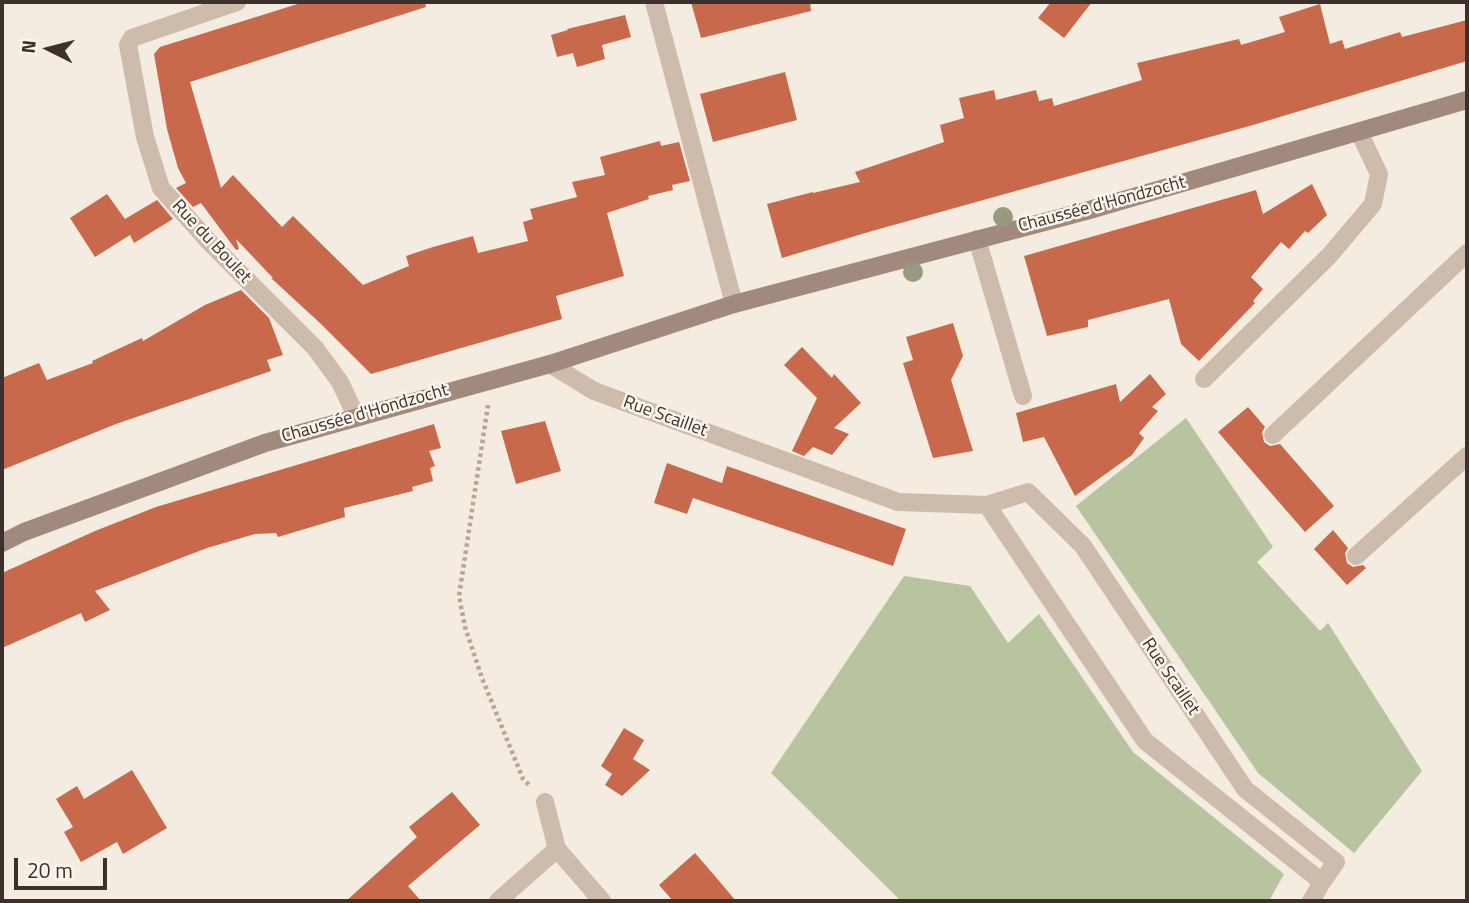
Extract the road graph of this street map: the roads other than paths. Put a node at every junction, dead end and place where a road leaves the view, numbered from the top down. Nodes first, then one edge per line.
1 (237, 2) edge
2 (654, 2) edge
3 (1467, 100) edge
4 (1359, 132) junction
5 (977, 239) junction
6 (1467, 253) edge
7 (734, 304) junction
8 (550, 364) junction
9 (1204, 379) dead end
10 (1023, 396) dead end
11 (356, 416) junction
12 (1273, 435) dead end
13 (1467, 456) edge
14 (987, 505) junction
15 (2, 543) edge
16 (1356, 556) dead end
17 (545, 802) road end
18 (557, 849) junction
19 (1322, 883) junction
20 (498, 901) edge
21 (602, 901) edge
22 (1311, 901) edge

1 - 11 street, Rue du Boulet
2 - 7 street
3 - 4 main road, Chaussée d'Hondzocht
4 - 5 main road, Chaussée d'Hondzocht
4 - 9 street
5 - 7 main road, Chaussée d'Hondzocht
5 - 10 street
6 - 12 street
7 - 8 main road, Chaussée d'Hondzocht
8 - 11 main road, Chaussée d'Hondzocht
8 - 14 street, Rue Scaillet
11 - 15 main road, Chaussée d'Hondzocht
13 - 16 street
14 - 19 street
14 - 19 street, Rue Scaillet
17 - 18 street
18 - 20 street
18 - 21 street
19 - 22 street, Rue Scaillet

